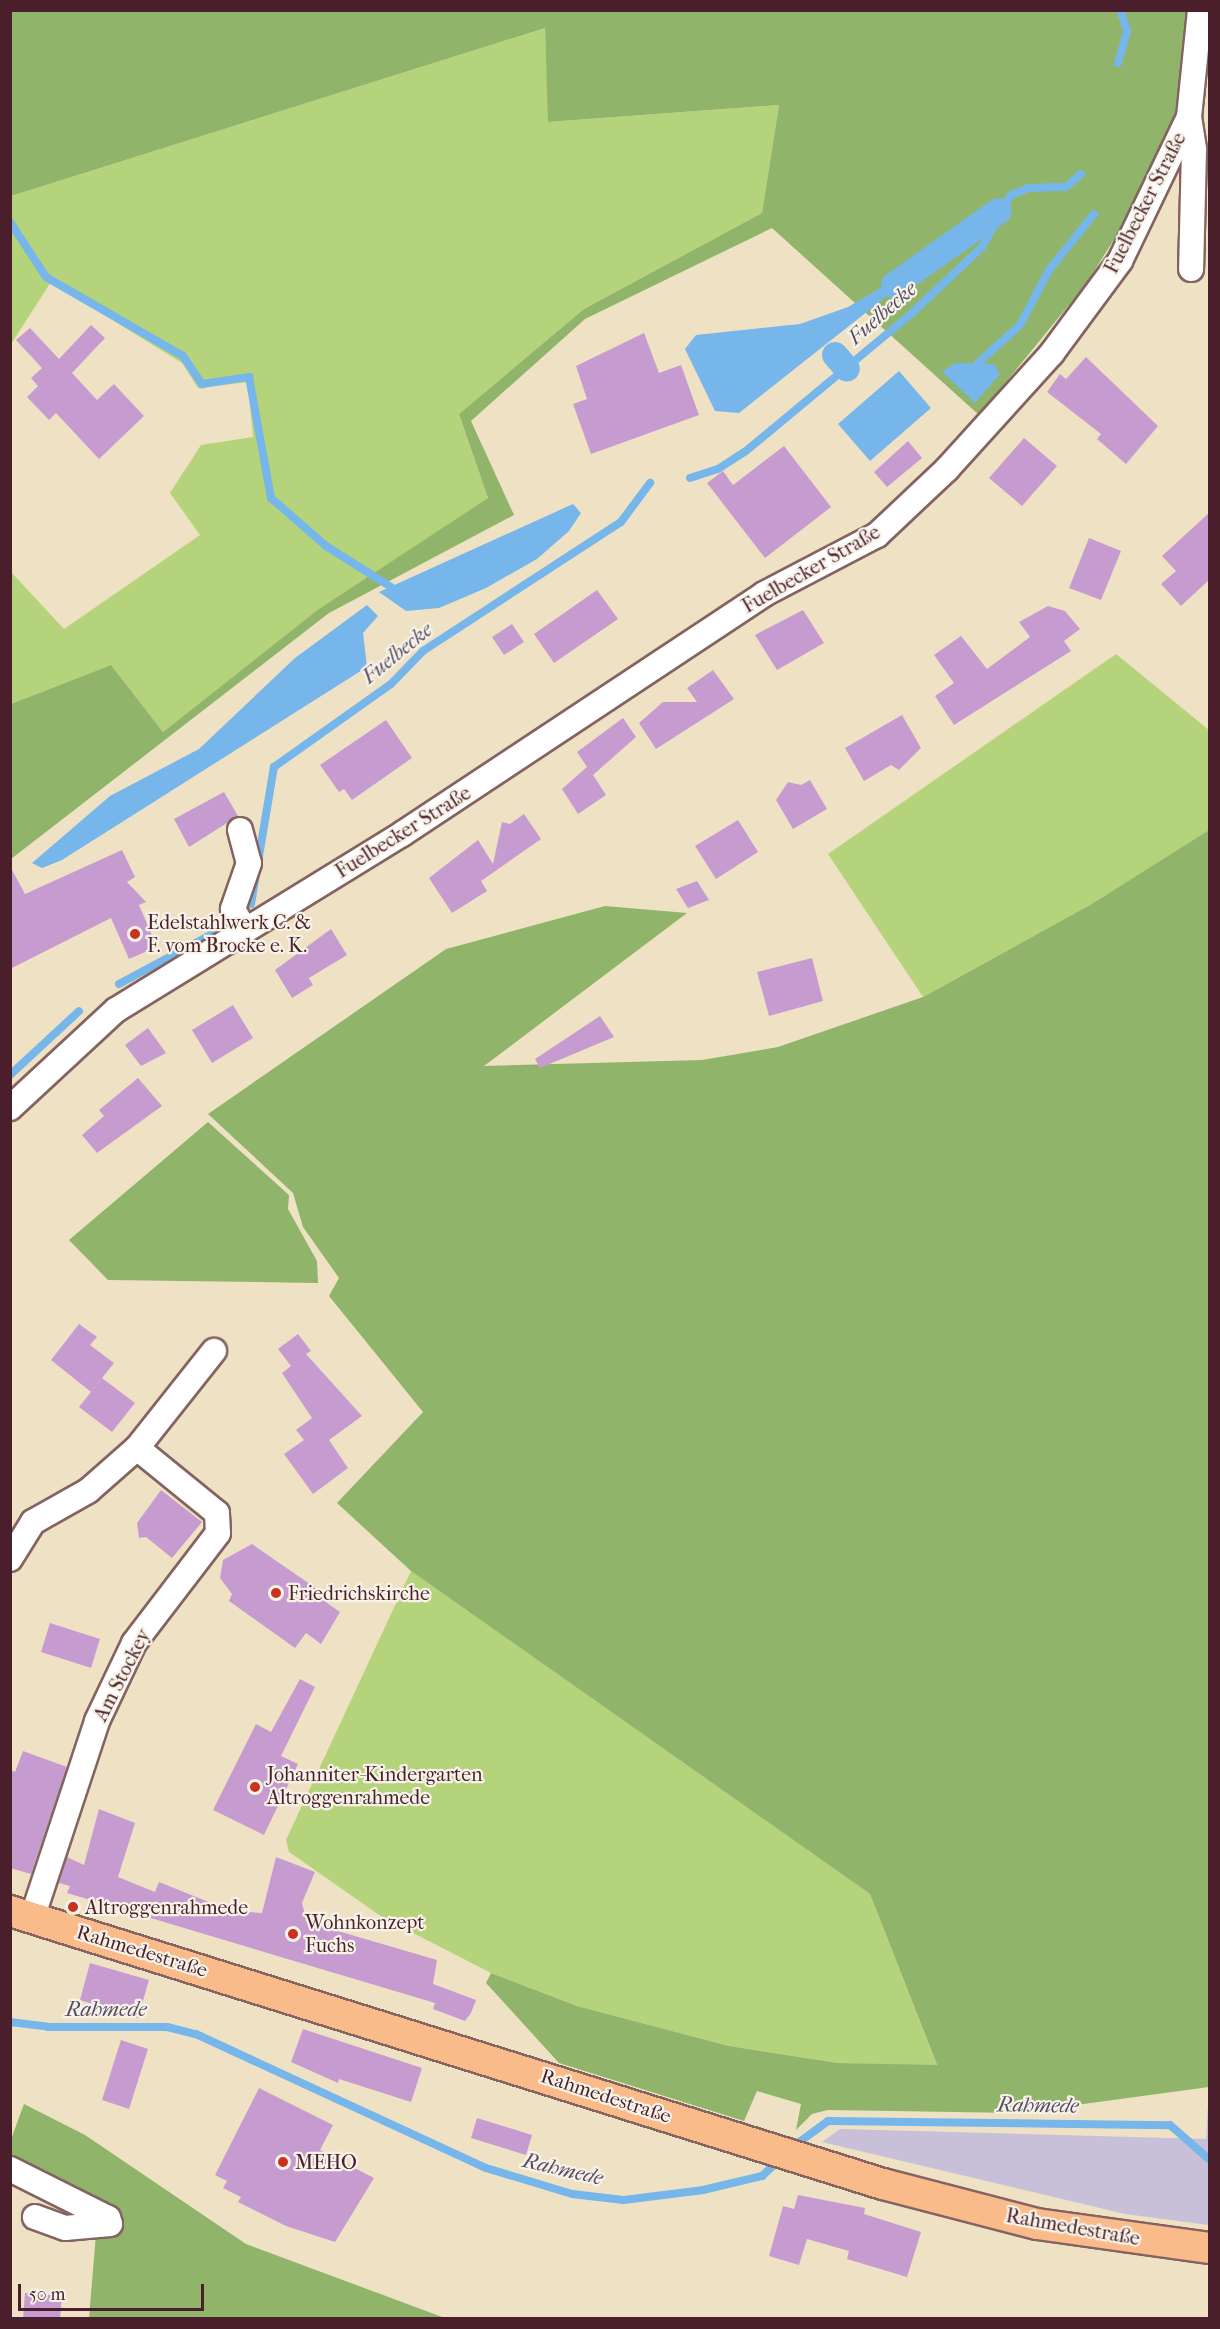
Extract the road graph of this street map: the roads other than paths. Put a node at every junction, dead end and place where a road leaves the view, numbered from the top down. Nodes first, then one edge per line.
1 (1200, 10) edge
2 (1189, 117) junction
3 (1191, 269) dead end
4 (240, 830) dead end
5 (245, 931) junction
6 (10, 1108) edge
7 (214, 1351) dead end
8 (137, 1448) junction
9 (10, 1559) edge
10 (21, 1914) edge
11 (10, 2169) edge
12 (35, 2217) dead end
13 (1209, 2248) edge

1 - 2 street, Fuelbecker Straße
2 - 3 street
2 - 5 street, Fuelbecker Straße
4 - 5 street
5 - 6 street, Fuelbecker Straße
7 - 8 street
8 - 9 street
8 - 10 street, Am Stockey
10 - 13 main road, Rahmedestraße
11 - 12 street

